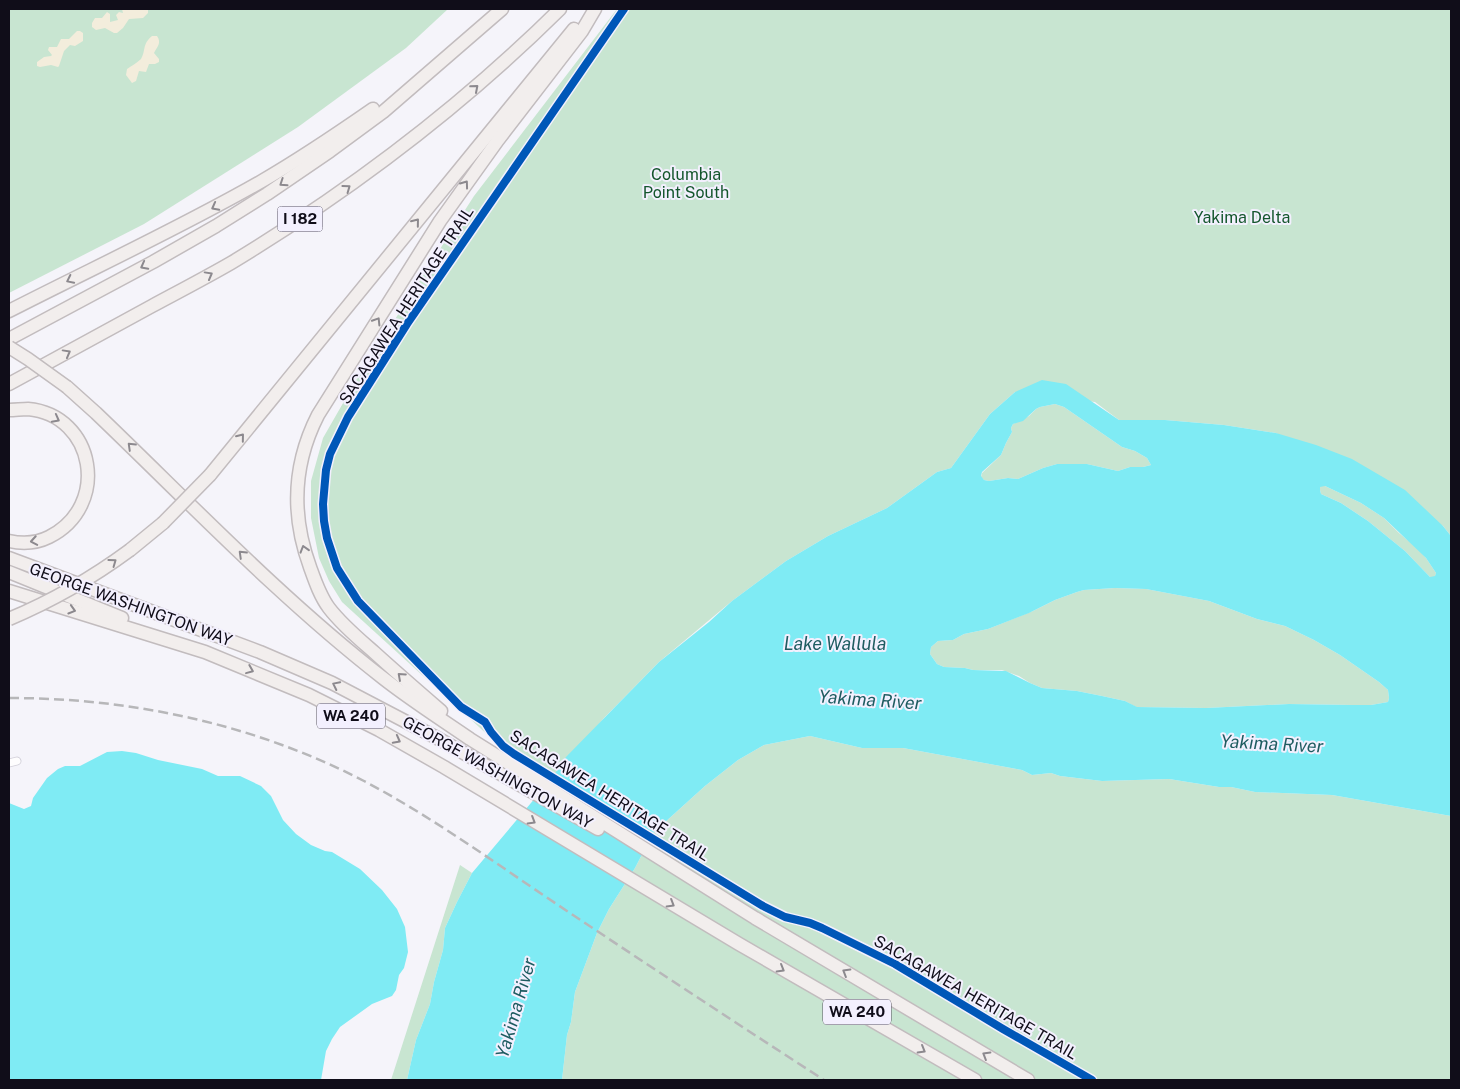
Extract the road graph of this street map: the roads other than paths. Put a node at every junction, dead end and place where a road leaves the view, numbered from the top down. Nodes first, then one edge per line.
1 (502, 9) edge
2 (560, 9) edge
3 (591, 9) edge
4 (595, 9) edge
5 (447, 58) junction
6 (9, 310) edge
7 (9, 339) edge
8 (9, 347) edge
9 (9, 384) edge
10 (9, 410) edge
11 (9, 541) edge
12 (9, 558) edge
13 (9, 572) edge
14 (9, 591) edge
15 (9, 619) edge
16 (205, 652) junction
17 (491, 752) junction
18 (17, 761) dead end
19 (9, 763) edge
20 (506, 769) junction
21 (975, 1080) edge
22 (1028, 1080) edge

1 - 5 highway, I 182
9 -> 2 highway, I 182
15 -> 3 highway, bridge
17 -> 4 highway
5 -> 6 highway
5 -> 7 highway, I 182
17 -> 8 highway, WA 240, bridge
10 -> 11 highway
20 -> 12 highway, GEORGE WASHINGTON WAY
13 - 16 highway, GEORGE WASHINGTON WAY
14 -> 16 highway, WA 240
16 -> 21 highway, WA 240
17 - 20 highway, WA 240
18 - 19 street
22 -> 20 highway, GEORGE WASHINGTON WAY / WA 240

